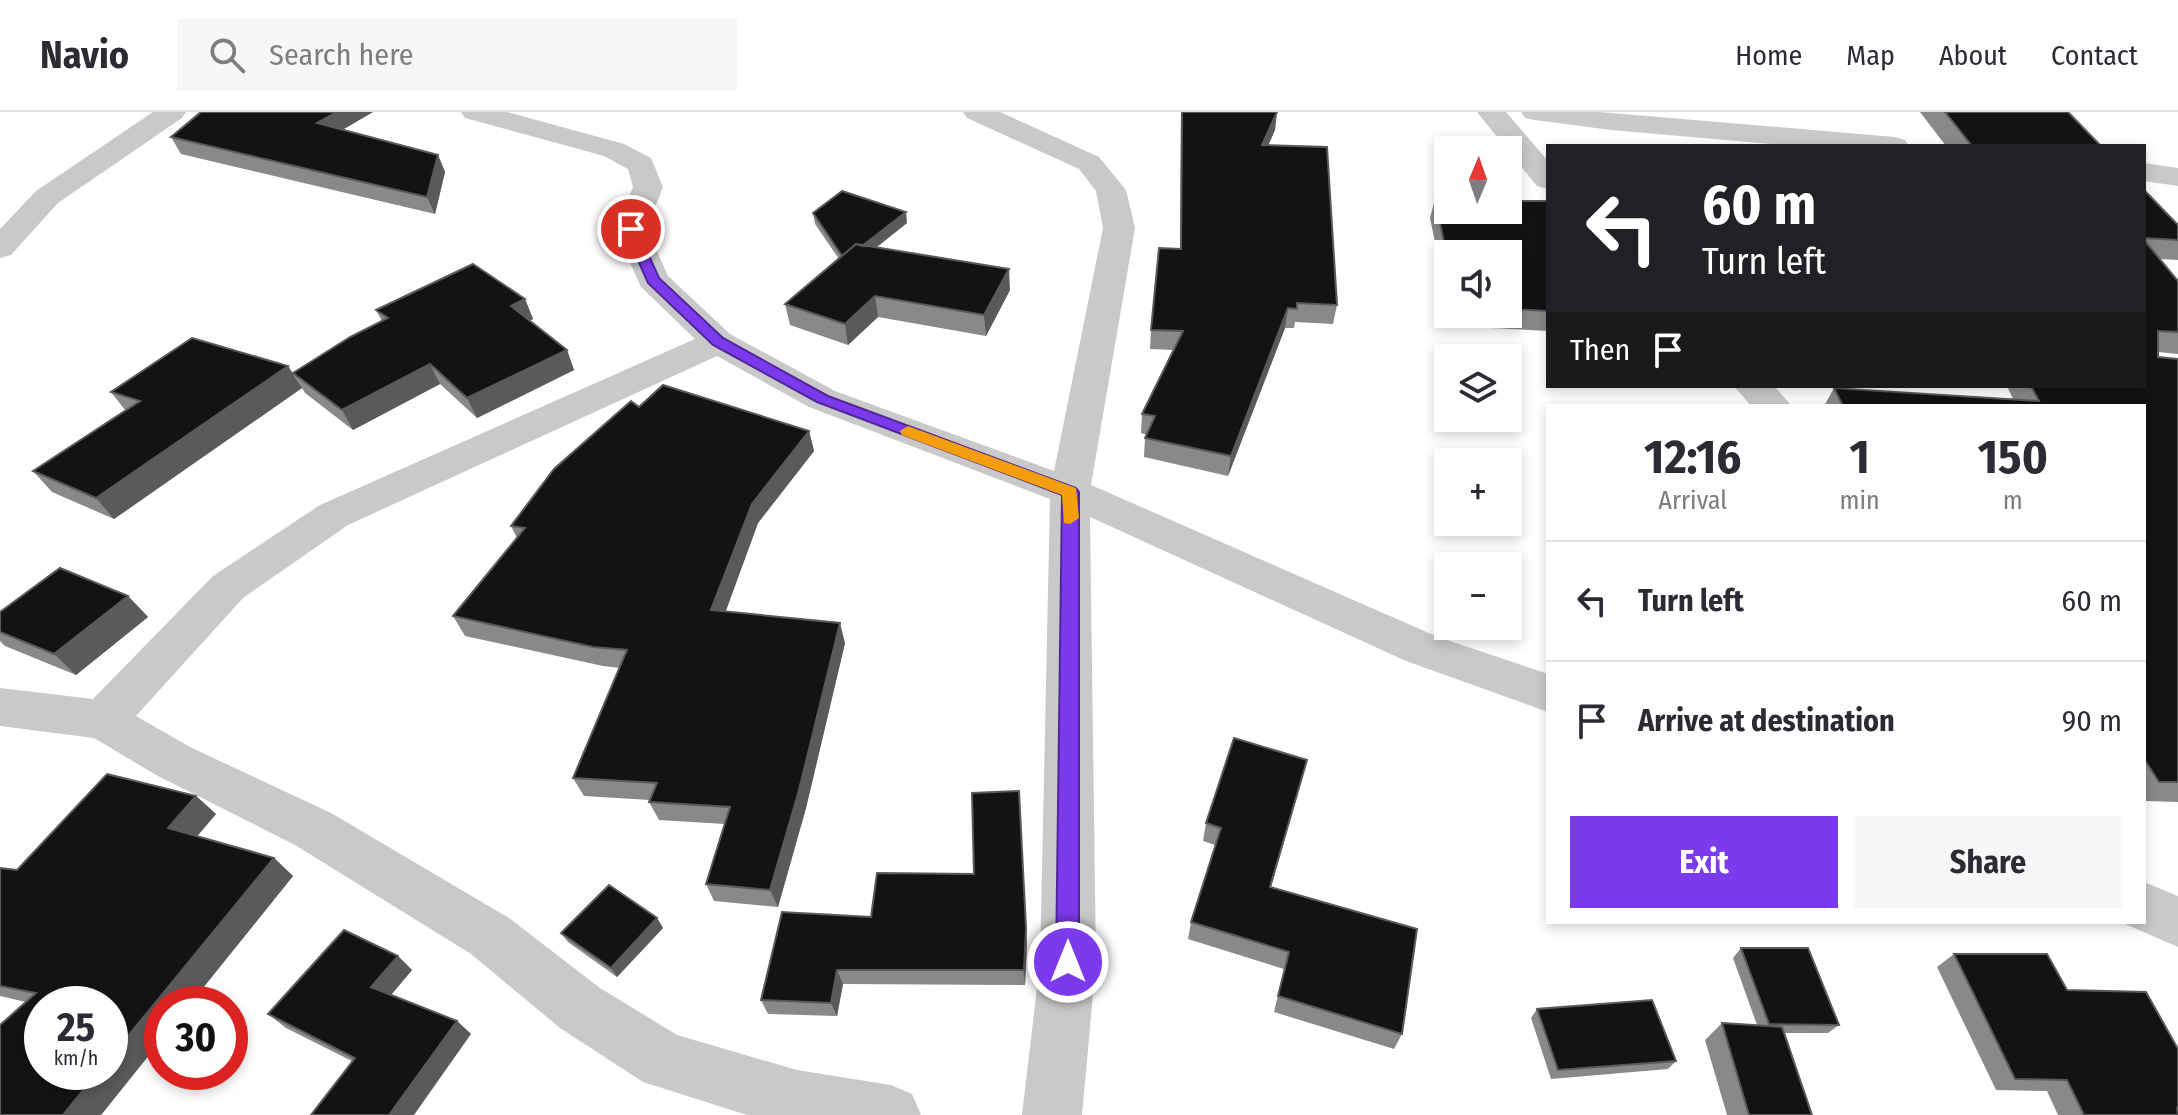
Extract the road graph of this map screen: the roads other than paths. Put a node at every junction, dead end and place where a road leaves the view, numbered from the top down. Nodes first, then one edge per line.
1 (172, 112) edge
2 (475, 112) edge
3 (977, 112) edge
4 (1491, 112) edge
5 (1535, 112) edge
6 (1871, 144) edge
7 (2146, 172) edge
8 (2178, 177) edge
9 (1546, 178) edge
10 (16, 196) dead end
11 (47, 197) junction
12 (0, 248) edge
13 (718, 342) junction
14 (1754, 388) edge
15 (1771, 404) edge
16 (1070, 492) junction
17 (1546, 692) edge
18 (0, 707) edge
19 (103, 720) junction
20 (2146, 908) edge
21 (2178, 922) edge
22 (891, 1115) edge
23 (1052, 1115) edge

1 - 11 street
2 - 13 street
3 - 16 street
4 - 9 street
5 - 6 street
7 - 8 street
10 - 11 street
11 - 12 street
13 - 16 street
13 - 19 street
14 - 15 street
16 - 17 street
16 - 23 street
18 - 19 street
19 - 22 street
20 - 21 street

